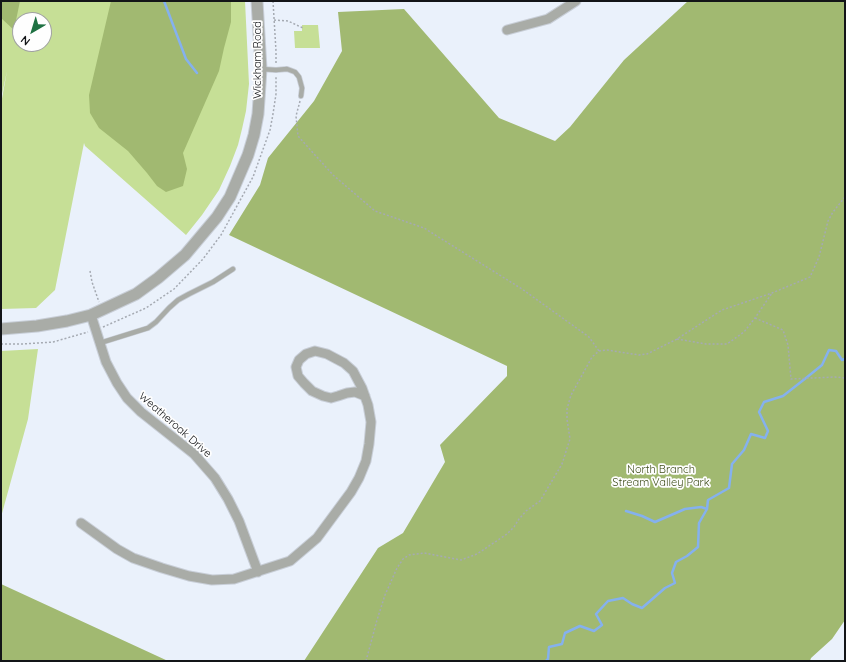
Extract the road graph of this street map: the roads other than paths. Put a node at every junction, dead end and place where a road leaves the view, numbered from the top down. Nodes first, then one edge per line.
1 (257, 1) edge
2 (576, 1) edge
3 (507, 30) dead end
4 (261, 69) junction
5 (301, 96) road end
6 (233, 269) dead end
7 (91, 315) junction
8 (1, 329) edge
9 (100, 343) junction
10 (364, 396) junction
11 (81, 523) dead end
12 (258, 572) junction

1 - 4 street, Wickham Road
2 - 3 street
4 - 5 lane
4 - 7 street, Wickham Road
6 - 9 lane
7 - 8 street, Wickham Road
7 - 9 street, Weatheroak Drive
9 - 12 street, Weatheroak Drive
10 - 10 street
10 - 12 street
11 - 12 street

